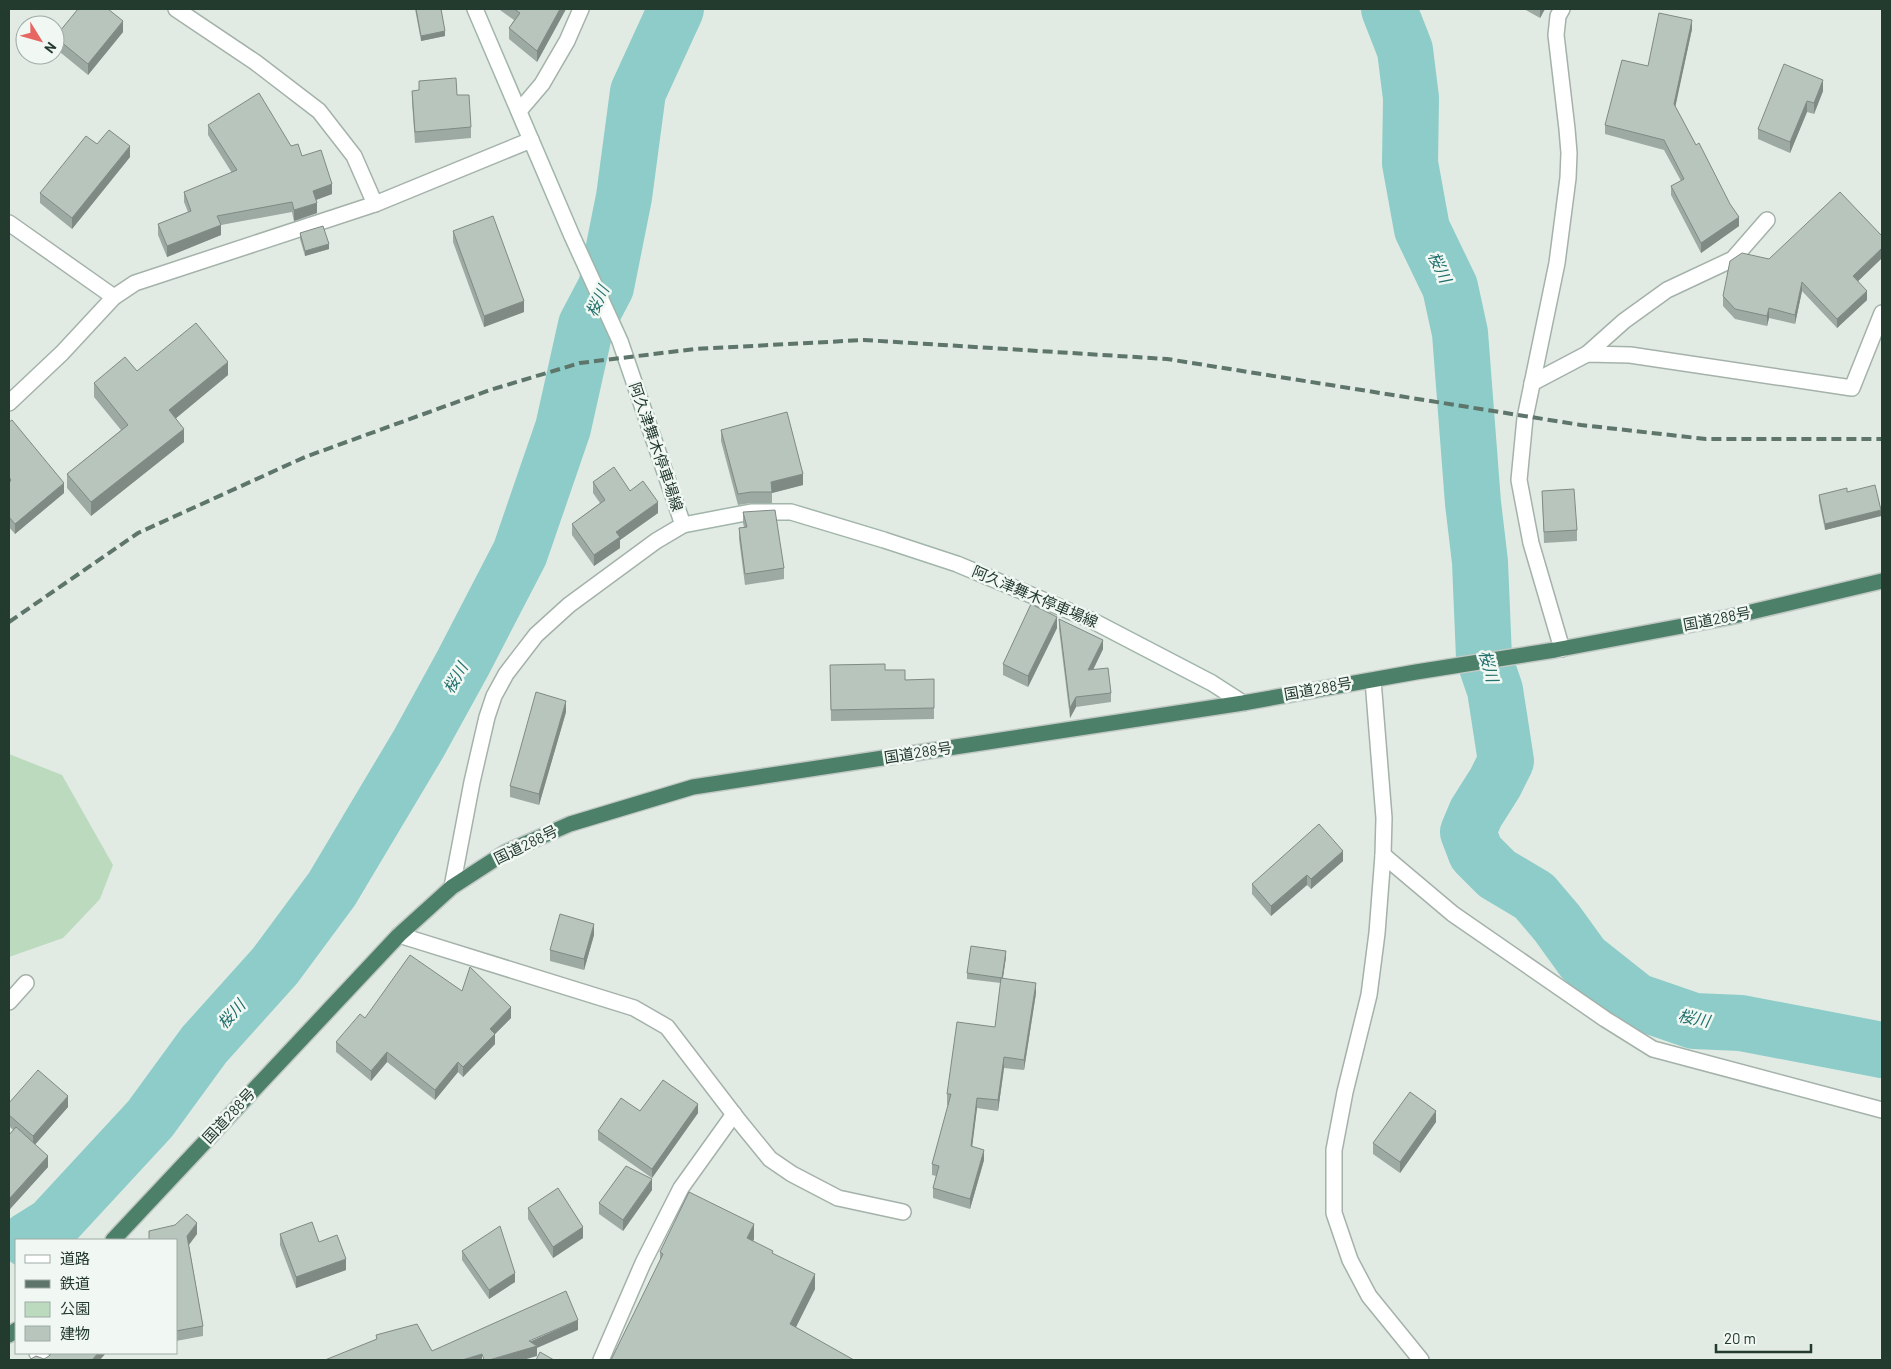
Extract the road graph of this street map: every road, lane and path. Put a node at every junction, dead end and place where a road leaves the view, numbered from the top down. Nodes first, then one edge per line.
1 (176, 9) edge
2 (475, 9) edge
3 (581, 9) edge
4 (1562, 9) edge
5 (519, 111) junction
6 (531, 140) junction
7 (375, 204) junction
8 (1767, 220) dead end
9 (9, 223) edge
10 (114, 297) junction
11 (1882, 313) edge
12 (1587, 354) junction
13 (1532, 383) junction
14 (9, 402) edge
15 (683, 525) junction
16 (1882, 581) edge
17 (1559, 649) junction
18 (1373, 680) junction
19 (1243, 704) junction
20 (1383, 855) junction
21 (452, 887) junction
22 (398, 935) junction
23 (26, 983) dead end
24 (9, 1002) edge
25 (1882, 1110) edge
26 (734, 1114) junction
27 (904, 1212) dead end
28 (114, 1239) edge
29 (601, 1360) edge
30 (1420, 1360) edge

1 - 7 street
2 - 5 street, 阿久津舞木停車場線
3 - 5 street
4 - 13 street
5 - 6 street, 阿久津舞木停車場線
6 - 7 street
6 - 15 street, 阿久津舞木停車場線
7 - 10 street
8 - 12 street
9 - 10 street
10 - 14 street
11 - 12 street
12 - 13 street
13 - 17 street
15 - 19 street, 阿久津舞木停車場線
15 - 21 street
16 - 17 highway, 国道288号
17 - 18 highway, 国道288号
18 - 19 highway, 国道288号
18 - 20 street
19 - 21 highway, 国道288号
20 - 25 street
20 - 30 street
21 - 22 highway, 国道288号
22 - 26 street
22 - 28 highway, 国道288号
23 - 24 street
26 - 27 street
26 - 29 street

